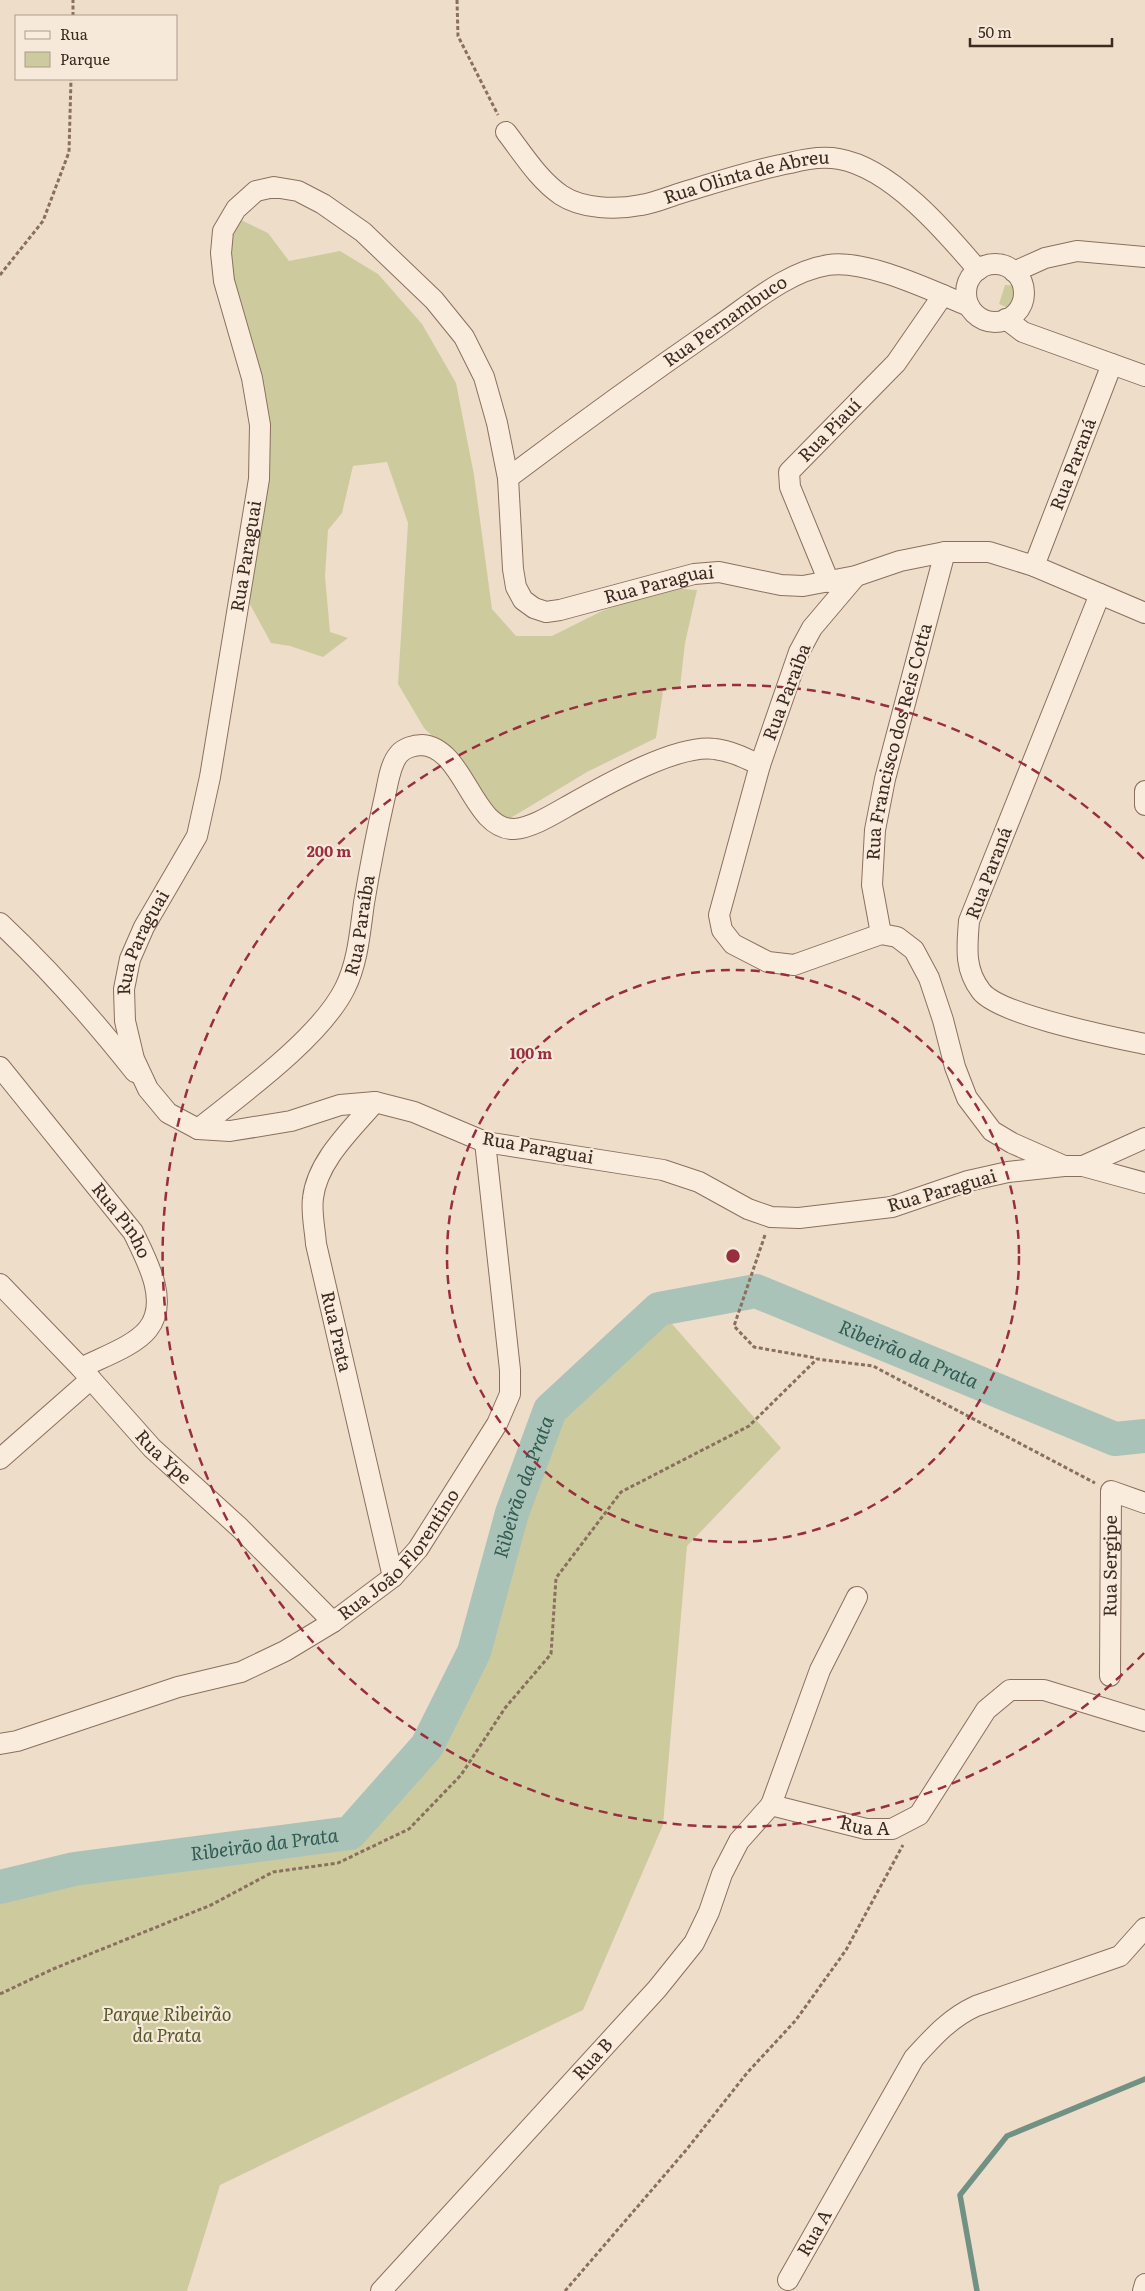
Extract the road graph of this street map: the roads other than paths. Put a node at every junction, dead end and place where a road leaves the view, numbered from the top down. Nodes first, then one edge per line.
1 (506, 132) road end
2 (1145, 257) edge
3 (978, 270) junction
4 (1014, 272) junction
5 (943, 296) junction
6 (969, 306) junction
7 (1006, 319) junction
8 (1112, 364) junction
9 (1145, 376) edge
10 (508, 478) junction
11 (945, 552) junction
12 (1034, 566) junction
13 (856, 576) junction
14 (828, 582) junction
15 (1100, 594) junction
16 (1145, 613) edge
17 (760, 765) junction
18 (1145, 791) edge
19 (1145, 805) edge
20 (0, 923) edge
21 (882, 934) junction
22 (1145, 1044) edge
23 (0, 1067) edge
24 (148, 1089) junction
25 (375, 1102) junction
26 (198, 1129) junction
27 (1145, 1138) edge
28 (485, 1142) junction
29 (1074, 1166) junction
30 (1145, 1183) edge
31 (0, 1284) edge
32 (86, 1373) junction
33 (0, 1459) edge
34 (1145, 1503) edge
35 (393, 1577) junction
36 (857, 1597) dead end
37 (333, 1622) junction
38 (1110, 1676) dead end
39 (1145, 1721) edge
40 (0, 1744) edge
41 (771, 1805) junction
42 (1145, 1928) edge
43 (788, 2280) dead end
44 (1145, 2284) edge
45 (381, 2291) edge
46 (1143, 2291) edge

1 - 3 street, Rua Olinta de Abreu
2 - 4 street
3 - 4 street
3 - 6 street
4 - 7 street
5 - 6 street, Rua Pernambuco
5 - 10 street, Rua Pernambuco
5 - 14 street, Rua Piauí
6 - 7 street
7 - 8 street
8 - 9 street
8 - 12 street, Rua Paraná
10 - 14 street, Rua Paraguai
10 - 24 street, Rua Paraguai
11 - 12 street, Rua Paraguai
11 - 13 street, Rua Paraguai
11 - 21 street, Rua Francisco dos Reis Cotta
12 - 15 street, Rua Paraguai
13 - 14 street, Rua Paraguai
13 - 17 street, Rua Paraíba
15 - 16 street, Rua Paraguai
15 - 22 street, Rua Paraná
17 - 21 street, Rua Paraíba
17 - 26 street, Rua Paraíba
18 - 19 street
20 - 24 street
21 - 29 street
23 - 32 street, Rua Pinho
24 - 26 street, Rua Paraguai
25 - 26 street, Rua Paraguai
25 - 28 street, Rua Paraguai
25 - 35 street, Rua Prata
27 - 29 street
28 - 29 street, Rua Paraguai
28 - 35 street, Rua João Florentino
29 - 30 street
31 - 32 street, Rua Ype
32 - 33 street, Rua Pinho
32 - 37 street, Rua Ype
34 - 38 street, Rua Sergipe
35 - 37 street, Rua João Florentino
36 - 41 street
37 - 40 street, Rua João Florentino
39 - 41 street, Rua A
41 - 45 street, Rua B
42 - 43 street, Rua A
44 - 46 street

